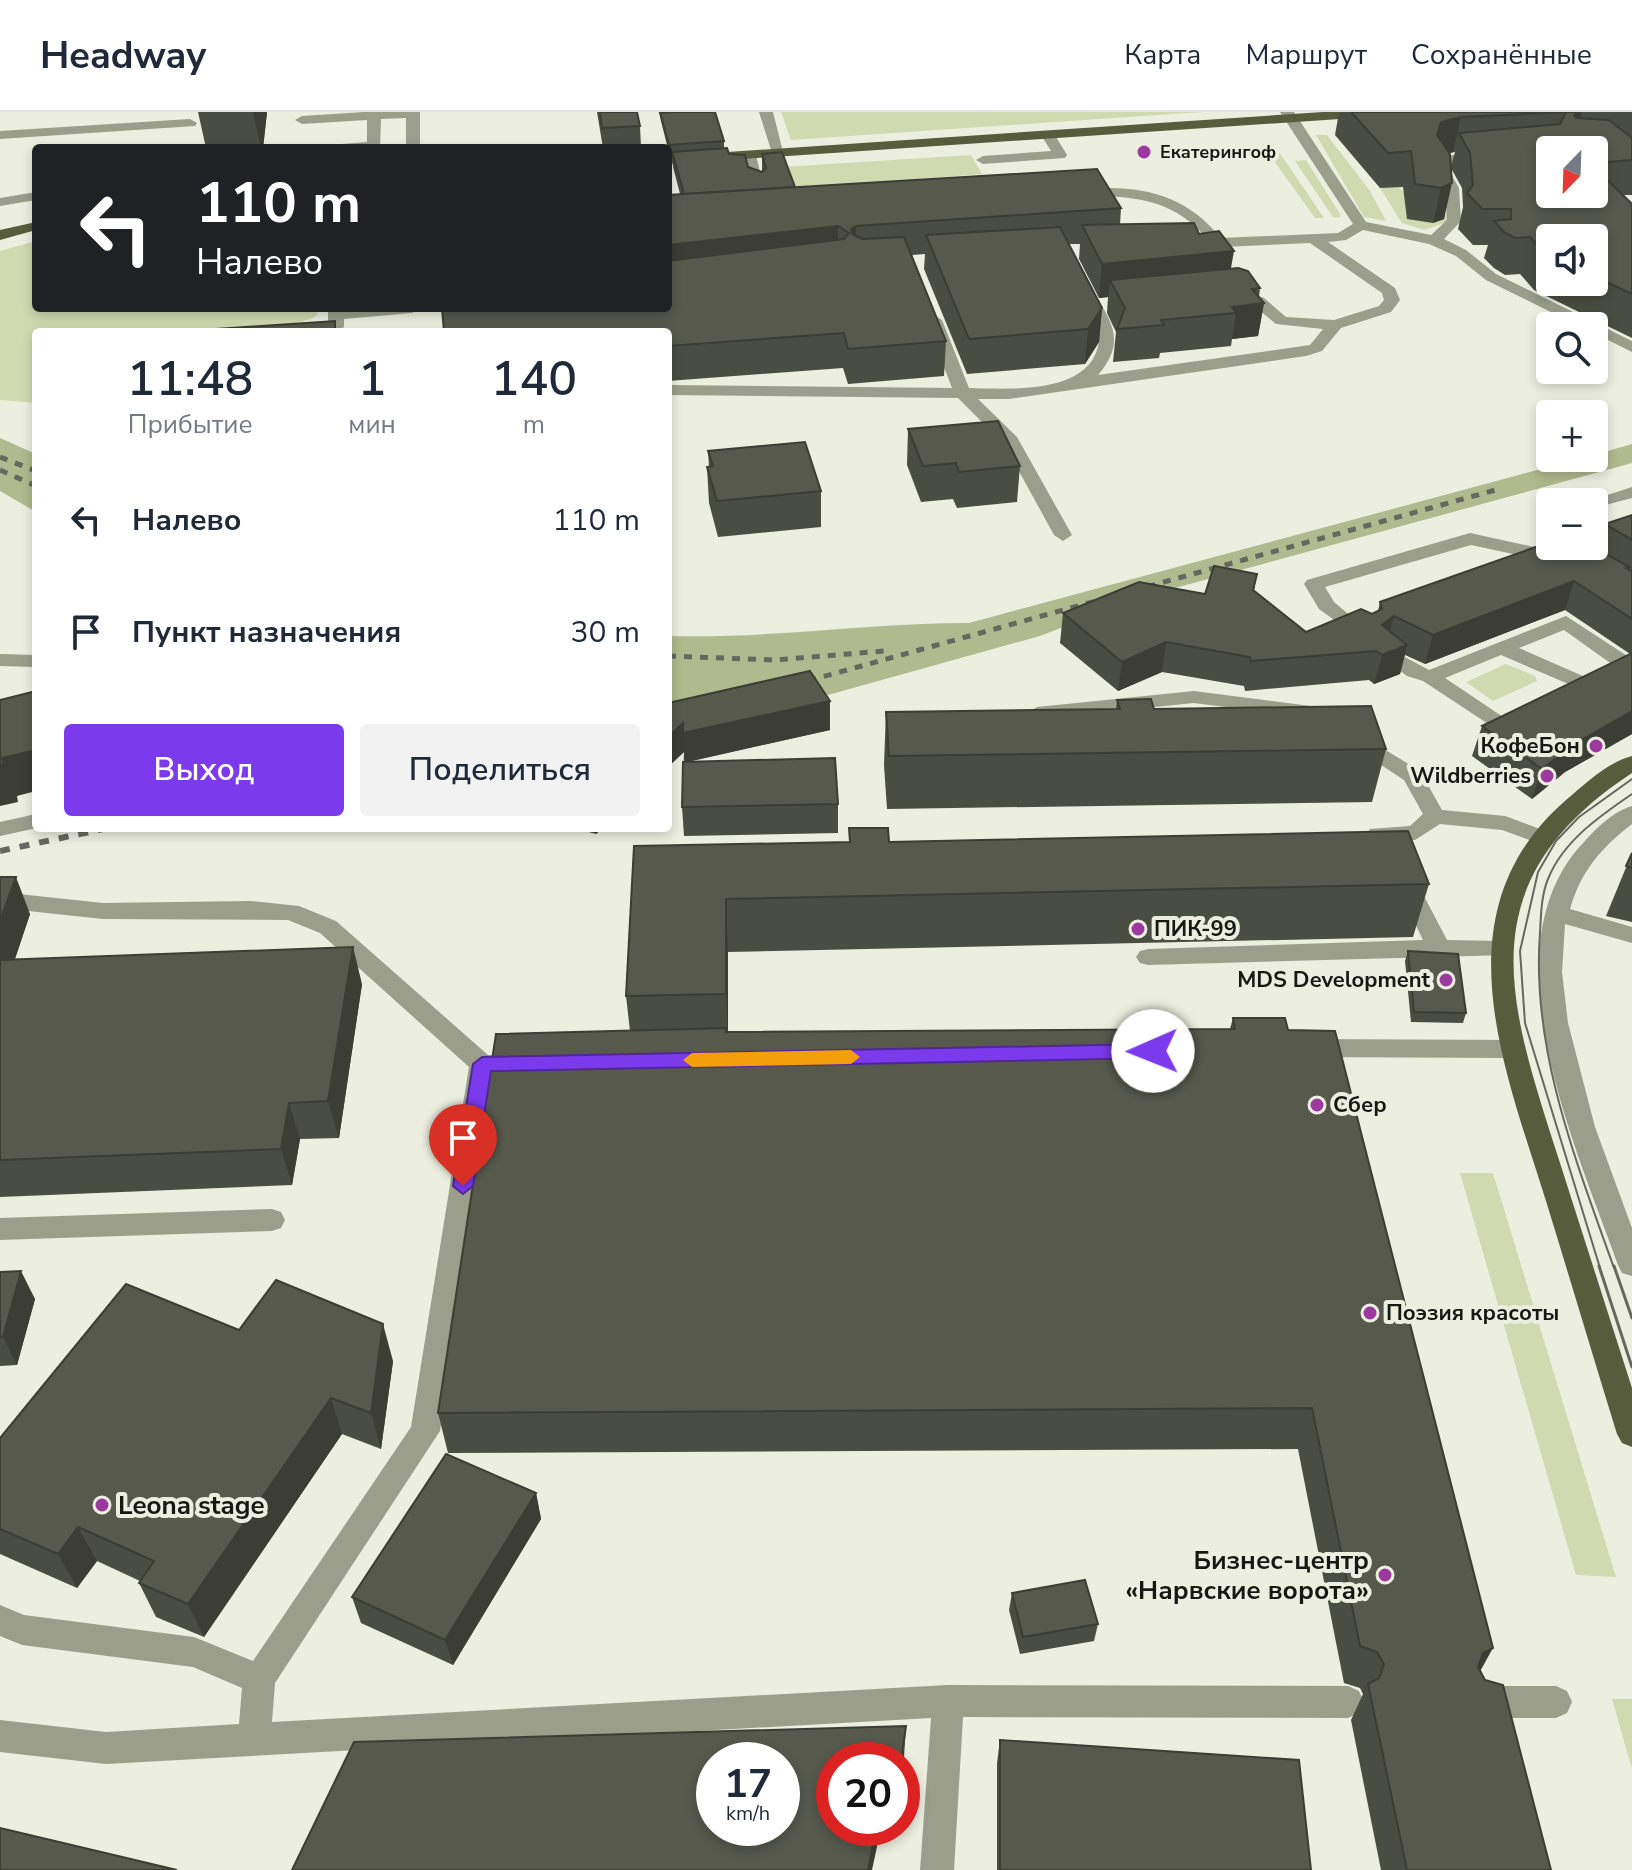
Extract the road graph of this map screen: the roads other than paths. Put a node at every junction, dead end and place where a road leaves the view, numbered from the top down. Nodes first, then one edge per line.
1 (413, 112) edge
2 (766, 112) edge
3 (1384, 112) edge
4 (374, 115) junction
5 (1288, 115) edge
6 (302, 120) dead end
7 (190, 123) dead end
8 (0, 135) edge
9 (1048, 135) junction
10 (374, 144) edge
11 (413, 144) edge
12 (779, 153) junction
13 (1536, 153) edge
14 (749, 155) junction
15 (672, 160) edge
16 (983, 160) dead end
17 (758, 181) edge
18 (1058, 195) edge
19 (32, 197) edge
20 (0, 202) edge
21 (1361, 225) junction
22 (32, 227) edge
23 (0, 235) edge
24 (1314, 239) junction
25 (1434, 240) junction
26 (1217, 242) junction
27 (1186, 244) edge
28 (1483, 251) dead end
29 (1461, 253) junction
30 (1079, 279) edge
31 (1220, 293) edge
32 (928, 306) edge
33 (336, 312) edge
34 (1562, 312) edge
35 (1335, 325) junction
36 (324, 328) edge
37 (1608, 335) edge
38 (1632, 347) edge
39 (1078, 384) junction
40 (672, 390) edge
41 (963, 394) junction
42 (1632, 492) edge
43 (1608, 499) edge
44 (1063, 535) dead end
45 (1536, 553) edge
46 (1363, 635) edge
47 (1501, 648) junction
48 (1388, 654) edge
49 (0, 660) edge
50 (32, 661) edge
51 (1430, 677) junction
52 (1594, 687) junction
53 (1564, 695) edge
54 (1539, 708) edge
55 (1008, 716) edge
56 (1632, 763) edge
57 (1632, 813) edge
58 (1435, 816) junction
59 (32, 822) edge
60 (0, 829) edge
61 (1415, 833) junction
62 (1351, 834) edge
63 (1540, 837) junction
64 (0, 900) edge
65 (1556, 913) junction
66 (1632, 935) edge
67 (1439, 948) junction
68 (1501, 949) junction
69 (1148, 957) dead end
70 (1281, 1048) edge
71 (1511, 1049) junction
72 (546, 1063) edge
73 (482, 1064) junction
74 (272, 1220) dead end
75 (0, 1229) edge
76 (1632, 1265) edge
77 (1632, 1434) edge
78 (0, 1620) edge
79 (259, 1679) junction
80 (948, 1701) junction
81 (1348, 1702) dead end
82 (1477, 1702) edge
83 (1556, 1702) dead end
84 (0, 1736) edge
85 (254, 1739) junction
86 (937, 1870) edge

1 - 4 street
1 - 11 street
2 - 12 street
3 - 5 main road
4 - 6 street
4 - 10 street
5 - 9 main road
5 - 21 street
7 - 8 street
9 - 12 main road
9 - 16 street
12 - 14 main road
13 - 25 street
14 - 15 main road
14 - 17 street
18 - 26 street
19 - 20 street
21 - 24 street
21 - 25 street
22 - 23 main road
24 - 26 street
24 - 35 street
25 - 29 street
26 - 27 street
28 - 29 street
29 - 34 street
30 - 39 street
31 - 35 street
32 - 41 street
33 - 36 street
35 - 39 street
37 - 38 street
39 - 41 street
40 - 41 street
41 - 44 street
42 - 43 street
45 - 46 street
47 - 51 street
47 - 52 street
47 - 52 street
48 - 51 street
49 - 50 street
51 - 54 street
52 - 53 street
55 - 58 street
56 - 63 main road
57 - 65 street
58 - 61 street
58 - 63 street
59 - 60 street
61 - 62 street
61 - 67 street
63 - 68 main road
64 - 73 street
65 - 66 street
65 - 76 street
67 - 68 street
67 - 69 street
68 - 71 main road
70 - 71 street
71 - 77 main road
72 - 73 street
73 - 79 street
74 - 75 street
78 - 79 street
79 - 85 street
80 - 81 street
80 - 85 street
80 - 86 street
82 - 83 street
84 - 85 street

